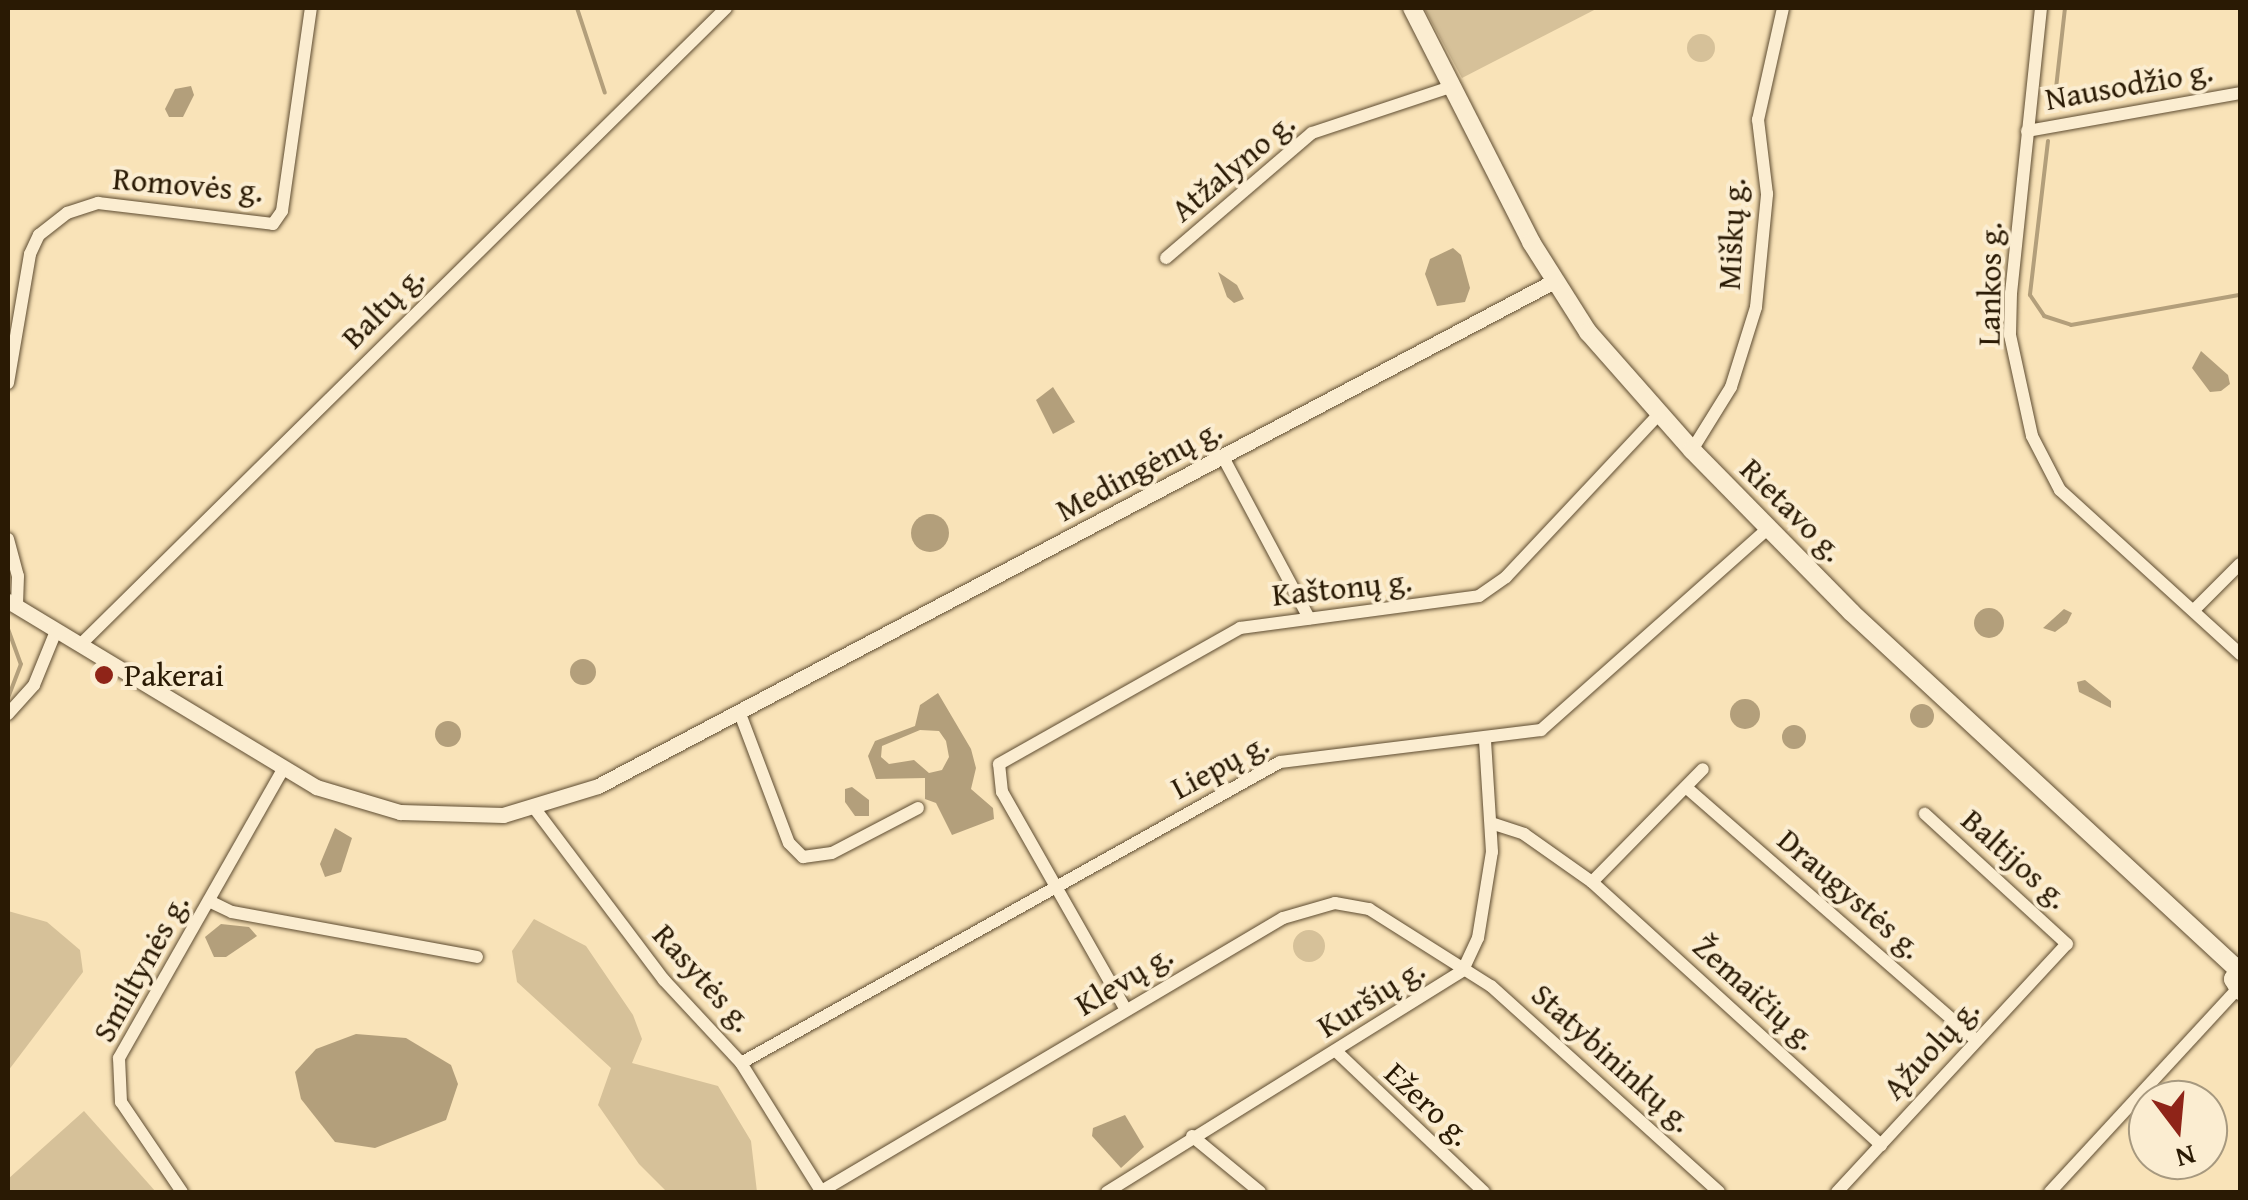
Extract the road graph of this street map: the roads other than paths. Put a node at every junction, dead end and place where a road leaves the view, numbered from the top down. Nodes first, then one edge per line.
1 (311, 8) edge
2 (726, 8) edge
3 (1412, 8) edge
4 (1783, 8) edge
5 (2041, 8) edge
6 (1452, 86) junction
7 (2240, 93) edge
8 (2027, 131) junction
9 (1166, 258) dead end
10 (1554, 281) junction
11 (8, 383) edge
12 (1659, 414) junction
13 (1692, 450) junction
14 (1224, 457) junction
15 (1767, 529) junction
16 (8, 539) edge
17 (2240, 564) edge
18 (12, 604) edge
19 (2194, 610) junction
20 (1309, 618) junction
21 (56, 630) junction
22 (80, 645) junction
23 (2240, 654) edge
24 (744, 708) junction
25 (8, 714) edge
26 (1485, 742) junction
27 (284, 769) junction
28 (1702, 769) dead end
29 (1688, 789) junction
30 (918, 808) dead end
31 (535, 809) junction
32 (1925, 814) dead end
33 (1494, 824) junction
34 (1592, 882) junction
35 (1055, 888) junction
36 (209, 901) junction
37 (2068, 944) joint
38 (477, 958) dead end
39 (2238, 968) edge
40 (1462, 970) junction
41 (2239, 990) edge
42 (1126, 1010) junction
43 (1976, 1040) junction
44 (1337, 1052) junction
45 (741, 1062) junction
46 (1192, 1136) junction
47 (1880, 1145) junction
48 (182, 1192) edge
49 (821, 1192) edge
50 (1107, 1192) edge
51 (1260, 1192) edge
52 (1484, 1192) edge
53 (1719, 1192) edge
54 (1838, 1192) edge
55 (2050, 1192) edge

1 - 11 street, Romovės g.
2 - 22 street, Baltų g.
3 - 6 main road, Rietavo g.
4 - 13 street, Miškų g.
5 - 8 street, Lankos g.
6 - 9 street, Atžalyno g.
6 - 10 main road, Rietavo g.
7 - 8 street, Nausodžio g.
8 - 19 street, Lankos g.
10 - 12 main road, Rietavo g.
10 - 14 street, Medingėnų g.
12 - 13 main road, Rietavo g.
12 - 20 street, Kaštonų g.
13 - 15 main road, Rietavo g.
14 - 20 street
14 - 24 street, Medingėnų g.
15 - 26 street, Liepų g.
15 - 39 main road, Rietavo g.
16 - 18 street
17 - 19 street
18 - 21 street, Medingėnų g.
19 - 23 street, Lankos g.
20 - 35 street, Kaštonų g.
21 - 22 street, Medingėnų g.
21 - 25 street
22 - 27 street, Medingėnų g.
24 - 30 street
24 - 31 street, Medingėnų g.
26 - 33 street, Kuršių g.
26 - 35 street, Liepų g.
27 - 31 street, Medingėnų g.
27 - 36 street, Smiltynės g.
28 - 29 street
29 - 34 street
29 - 43 street, Draugystės g.
31 - 45 street, Rasytės g.
32 - 37 street, Baltijos g.
33 - 34 street, Žemaičių g.
33 - 40 street, Kuršių g.
34 - 47 street, Žemaičių g.
35 - 42 street
35 - 45 street, Liepų g.
36 - 38 street
36 - 48 street, Smiltynės g.
37 - 43 street, Ąžuolų g.
39 - 41 main road
40 - 42 street, Klevų g.
40 - 44 street, Kuršių g.
40 - 53 street, Statybininkų g.
41 - 55 street
42 - 49 street, Klevų g.
43 - 47 street, Ąžuolų g.
44 - 46 street, Kuršių g.
44 - 52 street, Ežero g.
45 - 49 street, Rasytės g.
46 - 50 street, Kuršių g.
46 - 51 street
47 - 54 street, Ąžuolų g.

